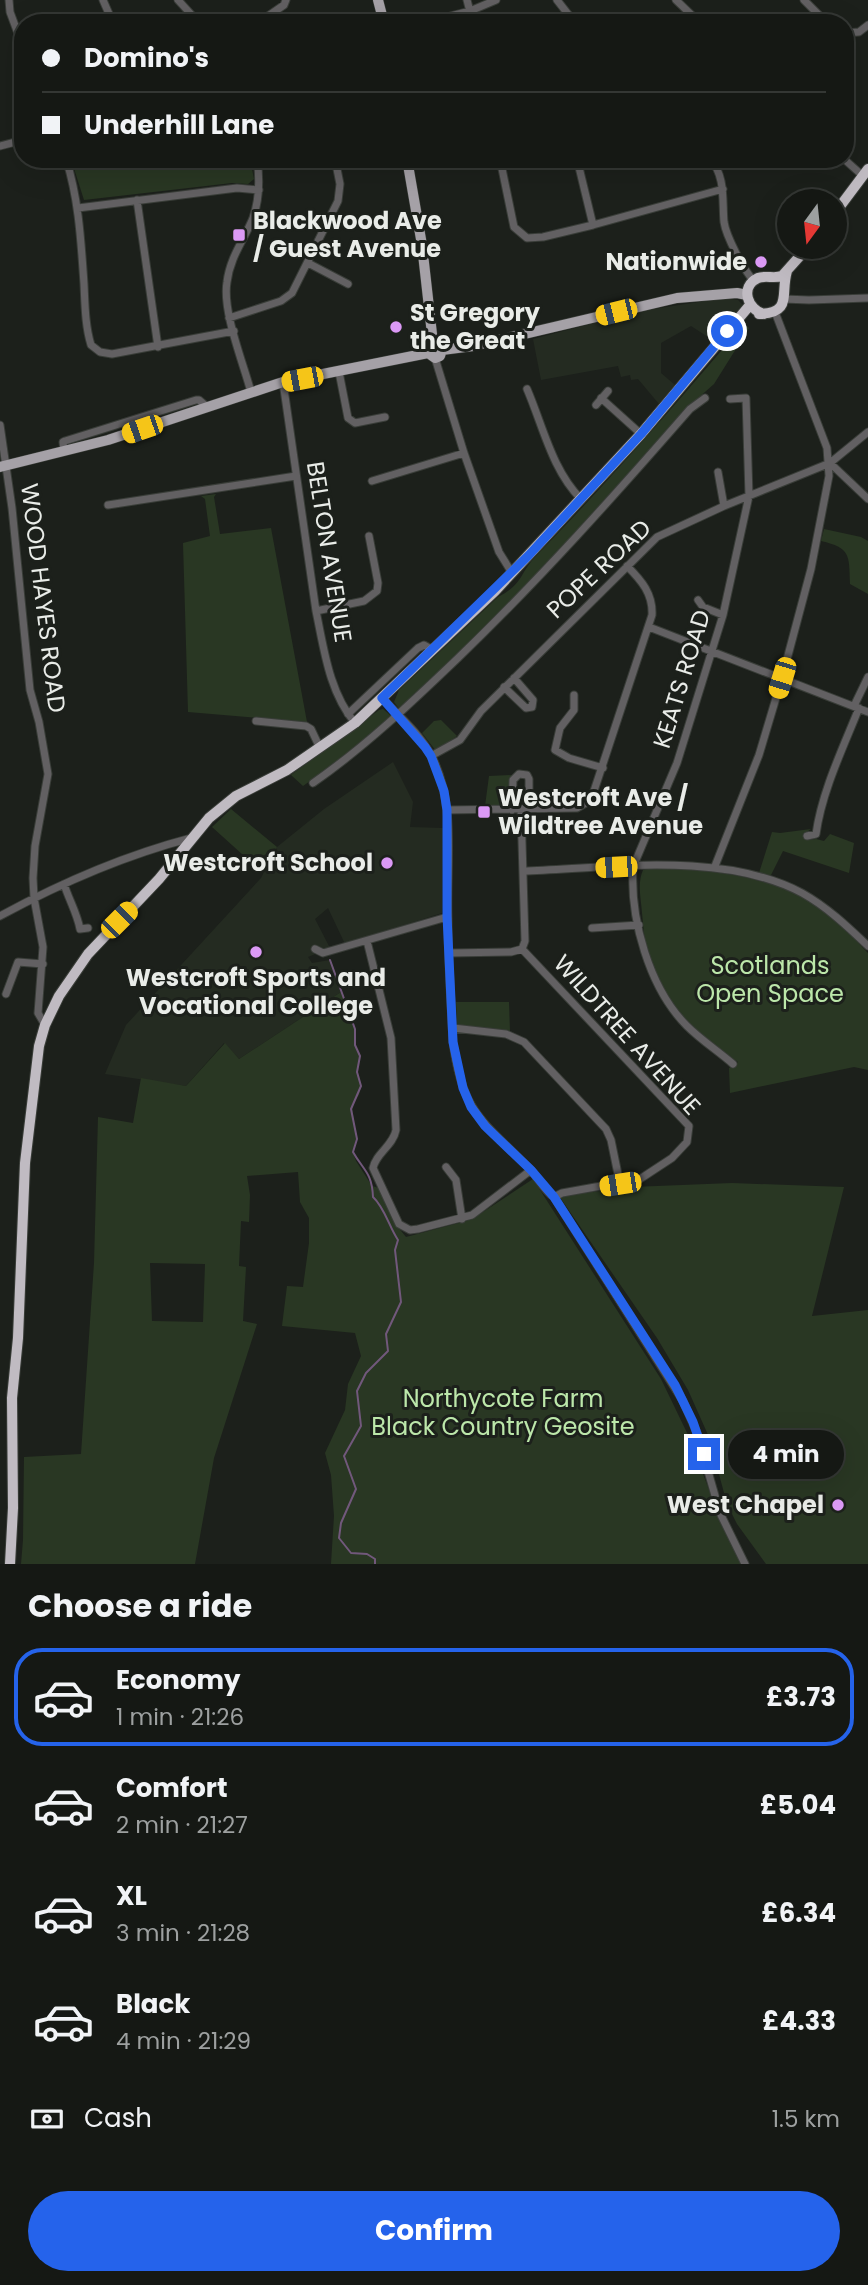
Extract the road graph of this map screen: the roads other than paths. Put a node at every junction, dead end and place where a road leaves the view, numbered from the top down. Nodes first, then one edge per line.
1 (9, 0) edge
2 (178, 0) edge
3 (286, 0) edge
4 (467, 0) edge
5 (496, 0) edge
6 (557, 0) edge
7 (676, 0) edge
8 (804, 0) edge
9 (470, 11) junction
10 (191, 14) edge
11 (271, 14) edge
12 (458, 14) edge
13 (471, 14) edge
14 (568, 14) edge
15 (691, 14) edge
16 (818, 14) edge
17 (14, 23) edge
18 (69, 168) edge
19 (258, 168) edge
20 (337, 168) edge
21 (409, 168) edge
22 (502, 168) edge
23 (580, 168) edge
24 (715, 168) edge
25 (865, 173) edge
26 (723, 189) junction
27 (259, 190) junction
28 (847, 197) edge
29 (137, 200) junction
30 (78, 208) junction
31 (593, 225) junction
32 (798, 259) edge
33 (309, 263) junction
34 (788, 271) junction
35 (772, 278) junction
36 (754, 281) junction
37 (348, 284) dead end
38 (784, 294) junction
39 (868, 298) edge
40 (748, 300) junction
41 (770, 313) junction
42 (229, 318) junction
43 (739, 318) junction
44 (234, 331) junction
45 (158, 347) junction
46 (435, 351) junction
47 (339, 372) junction
48 (283, 382) junction
49 (527, 389) dead end
50 (608, 391) dead end
51 (251, 392) junction
52 (705, 398) dead end
53 (730, 399) dead end
54 (385, 417) dead end
55 (0, 425) edge
56 (868, 432) edge
57 (641, 434) junction
58 (464, 453) junction
59 (830, 463) junction
60 (3, 466) edge
61 (718, 472) dead end
62 (296, 476) junction
63 (372, 481) dead end
64 (749, 496) junction
65 (581, 499) junction
66 (868, 499) edge
67 (108, 505) dead end
68 (724, 506) junction
69 (368, 533) dead end
70 (627, 566) junction
71 (512, 573) junction
72 (698, 600) dead end
73 (316, 611) junction
74 (723, 615) junction
75 (649, 627) junction
76 (433, 650) junction
77 (713, 651) junction
78 (868, 677) edge
79 (514, 678) junction
80 (782, 678) junction
81 (504, 687) junction
82 (574, 695) dead end
83 (382, 698) junction
84 (856, 707) junction
85 (868, 712) edge
86 (398, 715) junction
87 (351, 718) junction
88 (256, 721) dead end
89 (320, 748) junction
90 (431, 756) junction
91 (603, 768) junction
92 (313, 782) dead end
93 (525, 809) junction
94 (447, 810) junction
95 (512, 810) junction
96 (816, 834) junction
97 (807, 836) dead end
98 (191, 838) junction
99 (825, 838) dead end
100 (715, 866) junction
101 (633, 867) junction
102 (523, 871) junction
103 (64, 884) junction
104 (34, 898) junction
105 (0, 916) edge
106 (447, 916) junction
107 (639, 925) junction
108 (88, 928) dead end
109 (600, 938) dead end
110 (367, 941) junction
111 (868, 946) edge
112 (315, 949) dead end
113 (523, 949) junction
114 (449, 953) junction
115 (43, 964) junction
116 (6, 994) dead end
117 (45, 1025) junction
118 (453, 1028) junction
119 (733, 1064) dead end
120 (446, 1167) dead end
121 (531, 1170) junction
122 (620, 1184) junction
123 (554, 1197) junction
124 (462, 1219) junction
125 (10, 1564) edge
126 (746, 1564) edge

1 - 17 street
2 - 10 street
3 - 11 street
4 - 9 street
5 - 9 street
6 - 14 street
7 - 15 street
8 - 16 street
9 - 12 street
9 - 13 street
18 - 30 street
19 - 27 street
20 - 33 street
21 - 46 main road
22 - 31 street
23 - 31 street
24 - 26 street
25 - 28 highway
26 - 31 street
26 - 36 street
27 - 29 street
27 - 42 street
29 - 30 street
29 - 45 street
30 - 45 street
32 - 34 highway
33 - 37 street
33 - 42 street
34 - 35 highway
34 - 38 highway
35 - 36 highway
35 - 38 highway
36 - 40 highway
38 - 39 street
38 - 41 highway
40 - 41 highway
40 - 43 highway
40 - 46 main road
41 - 43 highway
41 - 59 street
42 - 44 street
43 - 57 highway
44 - 45 street
44 - 51 street
46 - 47 main road
46 - 58 street
47 - 48 main road
47 - 54 street
48 - 51 main road
48 - 62 street, BELTON AVENUE
49 - 65 street
50 - 57 street
51 - 60 main road
52 - 86 street
53 - 64 street, KEATS ROAD
55 - 60 street, WOOD HAYES ROAD
56 - 59 street, POPE ROAD
57 - 65 highway
58 - 63 street
58 - 71 street
59 - 64 street, POPE ROAD
59 - 66 street
59 - 80 street
60 - 104 street, WOOD HAYES ROAD
61 - 68 street
62 - 67 street
62 - 73 street, BELTON AVENUE
64 - 68 street, POPE ROAD
64 - 74 street, KEATS ROAD
65 - 71 highway
68 - 70 street, POPE ROAD
69 - 73 street
70 - 75 street
70 - 79 street, POPE ROAD
71 - 76 highway
72 - 74 street
73 - 87 street, BELTON AVENUE
74 - 77 street, KEATS ROAD
75 - 77 street
75 - 91 street
76 - 83 highway
76 - 87 street
77 - 80 street
77 - 101 street, KEATS ROAD
78 - 84 street
79 - 81 street, POPE ROAD
79 - 81 street
80 - 84 street
80 - 100 street
81 - 90 street, POPE ROAD
82 - 91 street
83 - 86 street
83 - 87 highway
84 - 85 street
84 - 96 street
86 - 90 street
86 - 92 street
87 - 89 highway
88 - 89 street
89 - 98 highway
90 - 94 street
91 - 93 street
93 - 95 street
93 - 95 street, WILDTREE AVENUE
93 - 102 street, WILDTREE AVENUE
94 - 95 street
94 - 106 street
96 - 97 street
96 - 99 street
98 - 103 street
98 - 117 highway
100 - 101 street
100 - 111 street
101 - 102 street
101 - 107 street
102 - 113 street, WILDTREE AVENUE
103 - 104 street
103 - 108 street
104 - 105 street
104 - 115 street, WOOD HAYES ROAD
106 - 110 street
106 - 114 street
107 - 109 street
107 - 119 street
110 - 112 street
110 - 124 street
113 - 114 street
113 - 122 street, WILDTREE AVENUE
114 - 118 street
115 - 116 street
115 - 117 street, WOOD HAYES ROAD
117 - 125 highway
118 - 121 street
118 - 122 street
120 - 124 street
121 - 123 street
121 - 124 street
122 - 123 street, WILDTREE AVENUE
123 - 126 street

